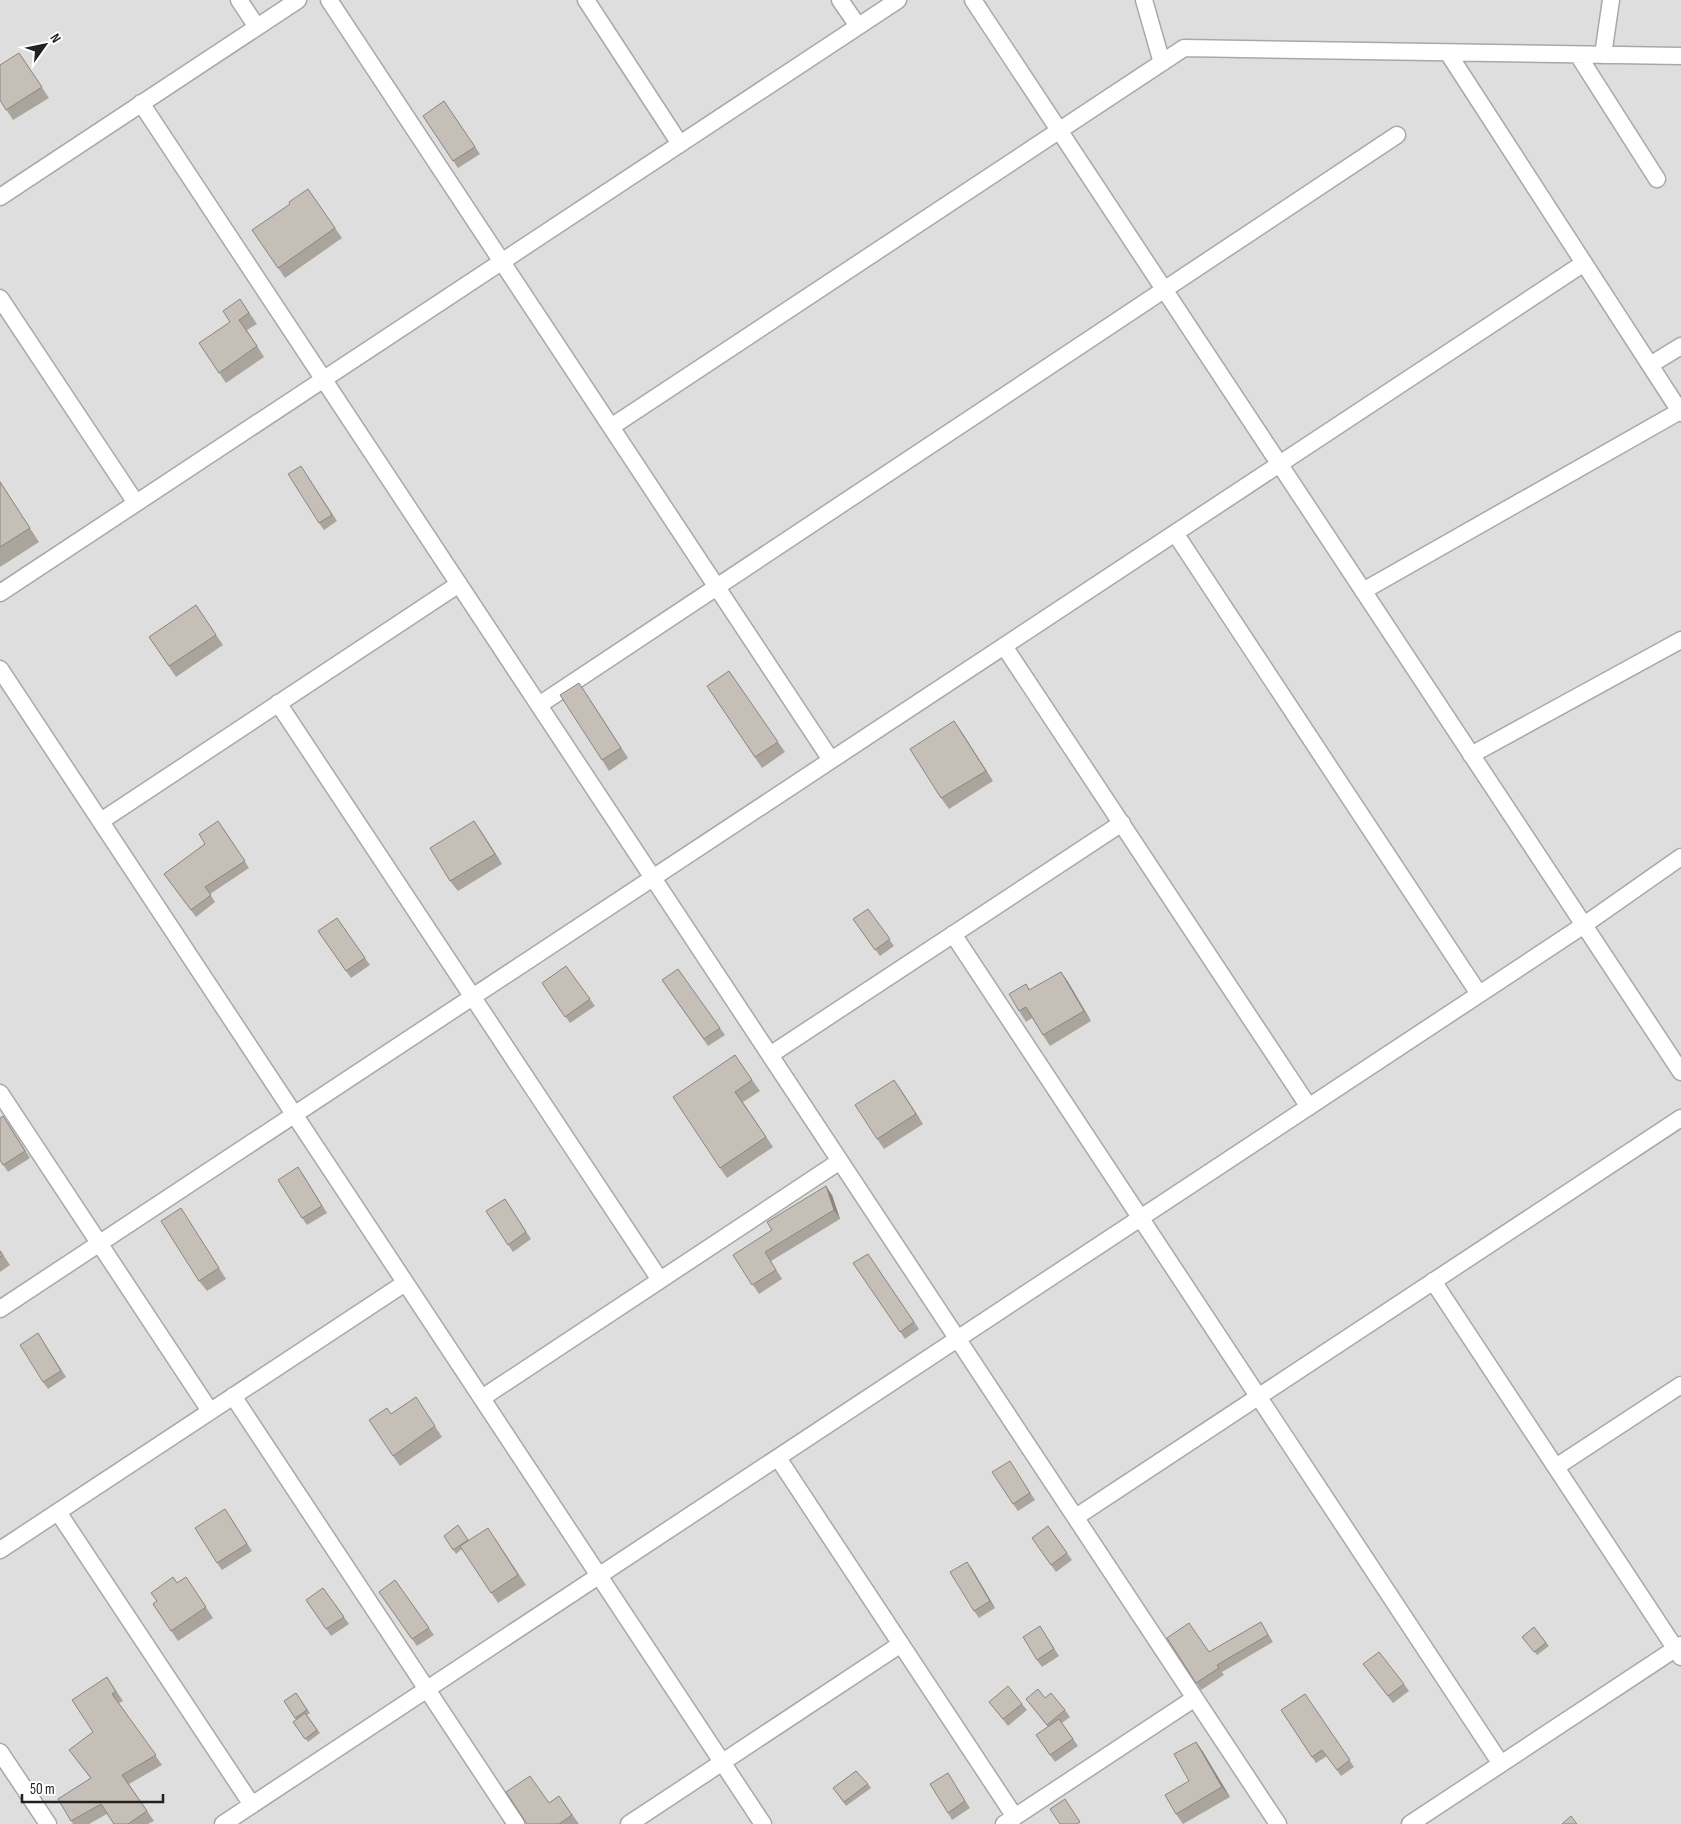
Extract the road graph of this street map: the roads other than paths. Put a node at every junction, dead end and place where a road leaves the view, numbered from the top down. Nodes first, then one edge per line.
1 (239, 0) edge
2 (298, 0) edge
3 (329, 0) edge
4 (586, 0) edge
5 (840, 0) edge
6 (898, 0) edge
7 (973, 0) edge
8 (1144, 0) edge
9 (1611, 0) edge
10 (858, 26) junction
11 (257, 27) junction
12 (1448, 53) junction
13 (1578, 55) junction
14 (1603, 55) junction
15 (1681, 56) edge
16 (1162, 63) junction
17 (141, 103) junction
18 (1060, 131) junction
19 (1397, 135) dead end
20 (680, 144) junction
21 (1657, 179) dead end
22 (0, 197) edge
23 (502, 262) junction
24 (1584, 263) junction
25 (1164, 289) junction
26 (0, 298) edge
27 (1681, 346) edge
28 (1650, 365) junction
29 (324, 379) junction
30 (1680, 412) edge
31 (611, 427) junction
32 (1280, 464) junction
33 (136, 503) junction
34 (1175, 533) junction
35 (459, 584) junction
36 (716, 586) junction
37 (1363, 591) junction
38 (0, 593) edge
39 (1681, 640) edge
40 (1004, 646) junction
41 (0, 669) edge
42 (278, 704) junction
43 (539, 705) junction
44 (1471, 755) junction
45 (831, 760) junction
46 (101, 821) junction
47 (1122, 823) junction
48 (1681, 857) edge
49 (653, 878) junction
50 (1584, 925) junction
51 (953, 934) junction
52 (1480, 994) junction
53 (472, 997) junction
54 (770, 1055) junction
55 (1681, 1072) edge
56 (0, 1093) edge
57 (1309, 1107) junction
58 (294, 1115) junction
59 (1681, 1118) edge
60 (840, 1161) junction
61 (1140, 1218) junction
62 (99, 1243) junction
63 (660, 1280) junction
64 (1433, 1281) junction
65 (405, 1283) junction
66 (0, 1309) edge
67 (958, 1338) junction
68 (1681, 1385) edge
69 (233, 1396) junction
70 (1259, 1397) junction
71 (482, 1398) junction
72 (210, 1411) junction
73 (778, 1458) junction
74 (1556, 1468) junction
75 (58, 1512) junction
76 (1076, 1517) junction
77 (0, 1550) edge
78 (599, 1576) junction
79 (901, 1644) junction
80 (1679, 1650) edge
81 (427, 1690) junction
82 (1195, 1698) junction
83 (0, 1752) edge
84 (722, 1762) junction
85 (1501, 1764) junction
86 (252, 1805) junction
87 (1010, 1820) edge
88 (48, 1824) edge
89 (223, 1824) edge
90 (516, 1824) edge
91 (629, 1824) edge
92 (763, 1824) edge
93 (1278, 1824) edge
94 (1410, 1824) edge

1 - 11 street
2 - 11 street
3 - 23 street
4 - 20 street
5 - 10 street
6 - 10 street
7 - 18 street
8 - 16 street
9 - 14 street
10 - 20 street
11 - 17 street
12 - 13 street
12 - 16 street
12 - 24 street
13 - 14 street
13 - 21 street
14 - 15 street
16 - 18 street
17 - 22 street
17 - 29 street
18 - 25 street
18 - 31 street
19 - 25 street
20 - 23 street
23 - 29 street
23 - 31 street
24 - 28 street
24 - 32 street
25 - 32 street
25 - 36 street
26 - 33 street
27 - 28 street
28 - 30 street
29 - 33 street
29 - 35 street
30 - 37 street
31 - 36 street
32 - 34 street
32 - 37 street
33 - 38 street
34 - 40 street
34 - 52 street
35 - 42 street
35 - 43 street
36 - 43 street
36 - 45 street
37 - 44 street
39 - 44 street
40 - 45 street
40 - 47 street
41 - 46 street
42 - 46 street
42 - 53 street
43 - 49 street
44 - 50 street
45 - 49 street
46 - 58 street
47 - 51 street
47 - 57 street
48 - 50 street
49 - 53 street
49 - 54 street
50 - 52 street
50 - 55 street
51 - 54 street
51 - 61 street
52 - 57 street
53 - 58 street
53 - 63 street
54 - 60 street
56 - 62 street
57 - 61 street
58 - 62 street
58 - 65 street
59 - 64 street
60 - 63 street
60 - 67 street
61 - 67 street
61 - 70 street
62 - 66 street
62 - 72 street
63 - 71 street
64 - 70 street
64 - 74 street
65 - 69 street
65 - 71 street
67 - 73 street
67 - 76 street
68 - 74 street
69 - 72 street
69 - 81 street
70 - 76 street
70 - 85 street
71 - 78 street
72 - 75 street
73 - 78 street
73 - 79 street
74 - 80 street
75 - 77 street
75 - 86 street
76 - 82 street
78 - 81 street
78 - 84 street
79 - 84 street
79 - 87 street
80 - 85 street
81 - 86 street
81 - 90 street
82 - 87 street
82 - 93 street
83 - 88 street
84 - 91 street
84 - 92 street
85 - 94 street
86 - 89 street

